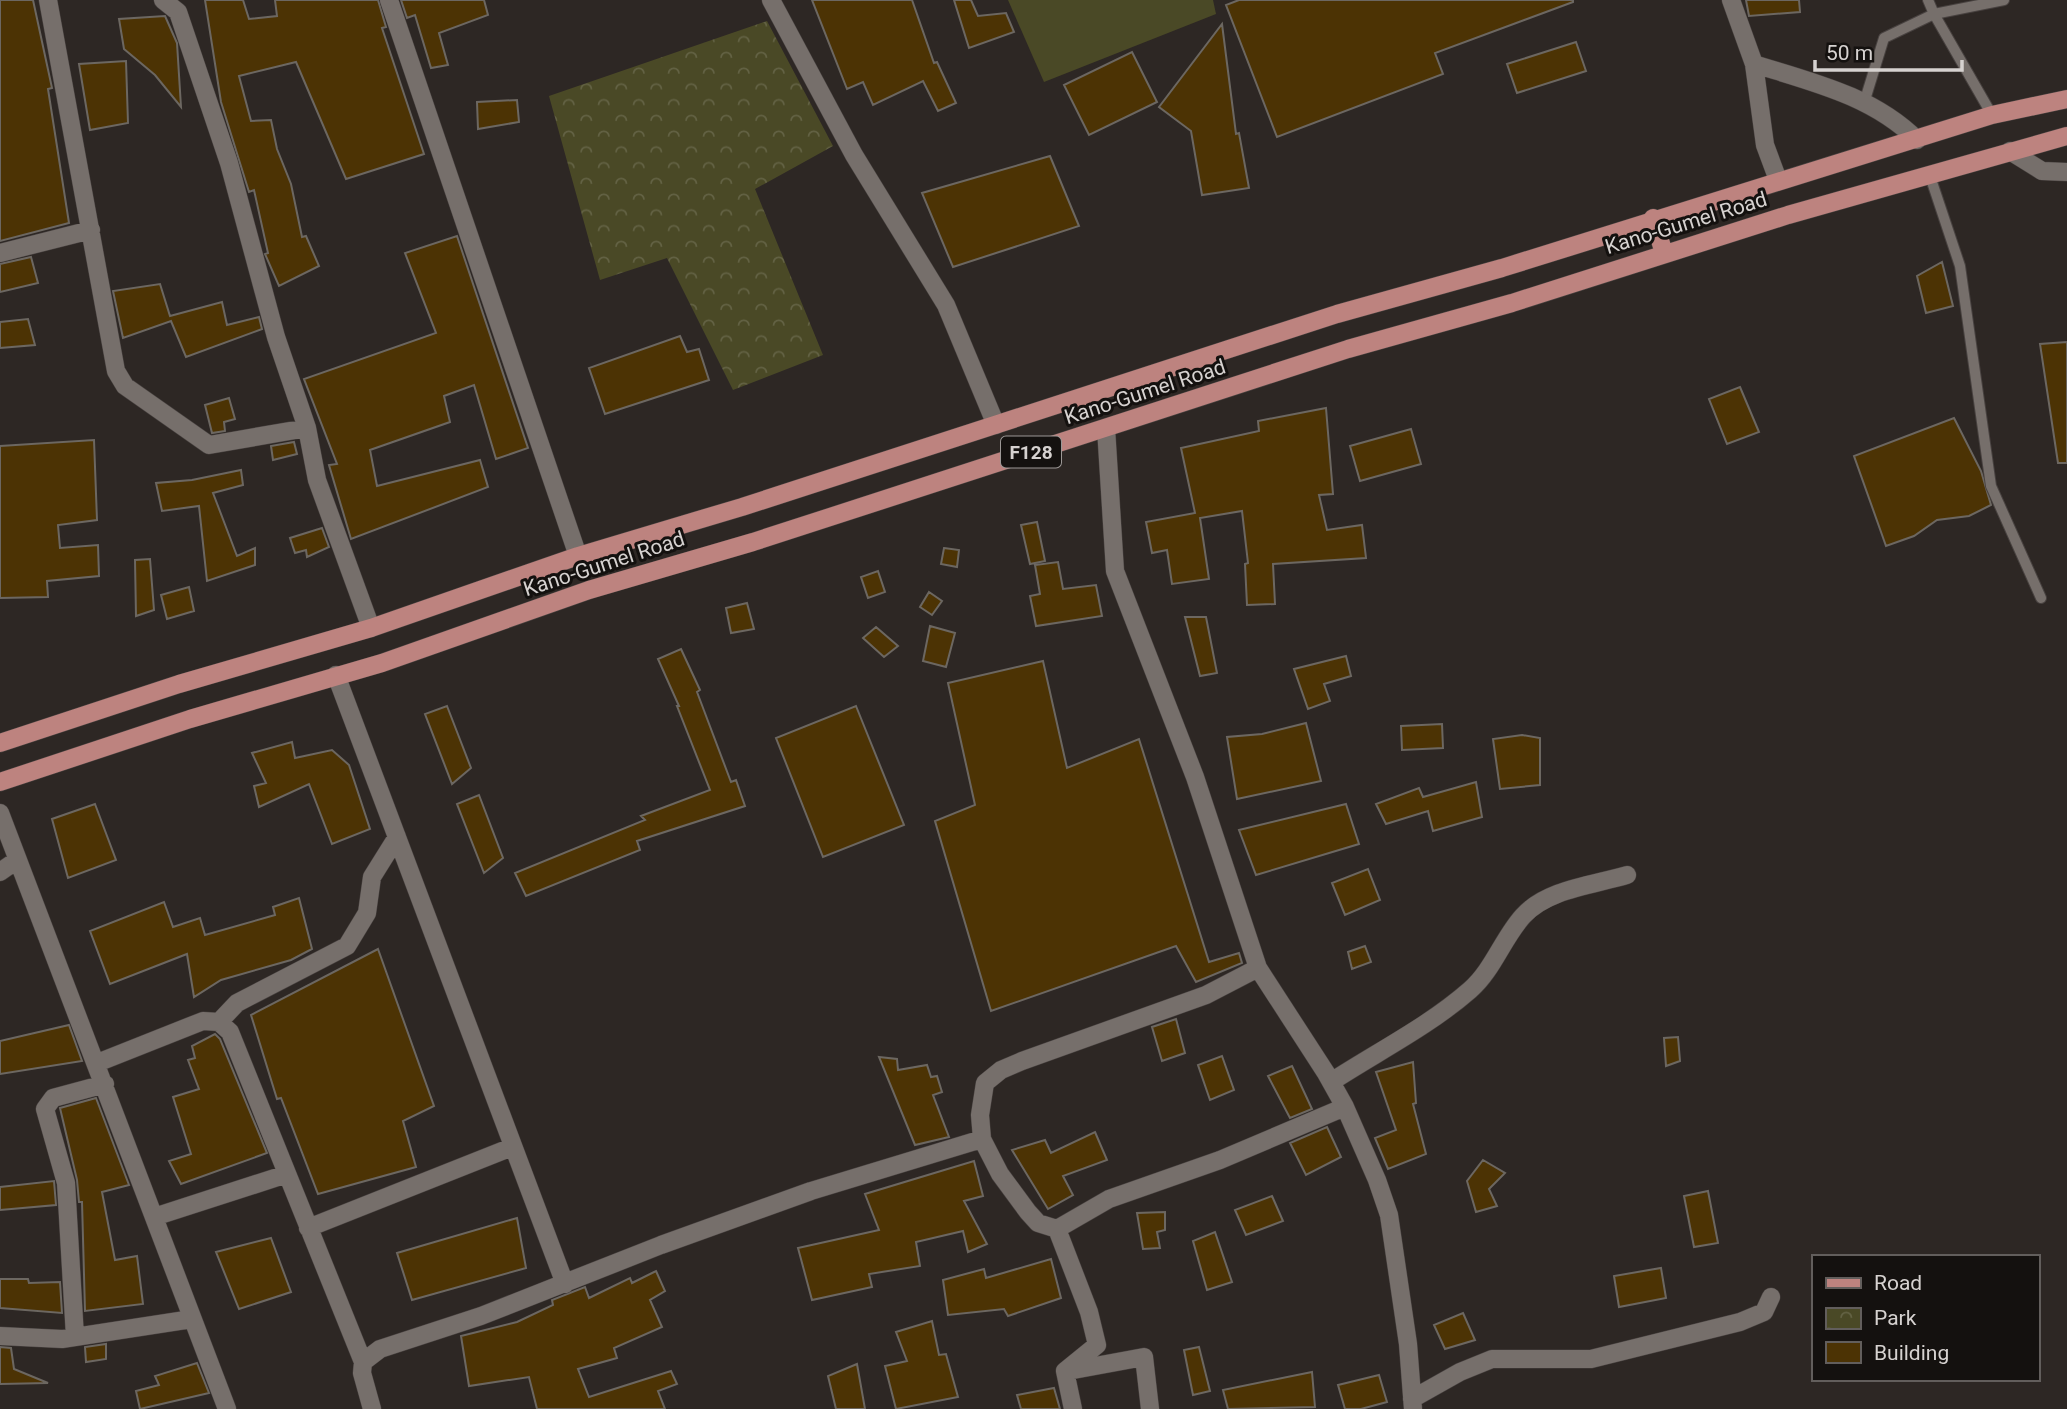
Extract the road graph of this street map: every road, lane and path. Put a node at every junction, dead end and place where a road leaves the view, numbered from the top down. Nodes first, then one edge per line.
1 (48, 0) edge
2 (163, 0) edge
3 (389, 0) edge
4 (771, 0) edge
5 (1731, 0) edge
6 (1927, 0) edge
7 (2004, 0) edge
8 (1934, 14) junction
9 (1754, 64) junction
10 (2067, 99) edge
11 (1864, 103) junction
12 (1992, 115) junction
13 (2067, 136) edge
14 (1917, 140) junction
15 (2010, 151) junction
16 (2067, 172) edge
17 (1930, 176) junction
18 (1778, 180) junction
19 (1653, 218) junction
20 (91, 230) junction
21 (0, 253) edge
22 (1664, 253) junction
23 (996, 425) junction
24 (307, 428) junction
25 (1106, 428) junction
26 (578, 556) junction
27 (2041, 598) dead end
28 (371, 628) junction
29 (336, 675) junction
30 (0, 743) edge
31 (0, 782) edge
32 (0, 813) edge
33 (397, 837) junction
34 (17, 860) junction
35 (0, 872) edge
36 (1627, 875) dead end
37 (1258, 968) junction
38 (219, 1021) junction
39 (97, 1063) junction
40 (1331, 1082) junction
41 (105, 1084) junction
42 (1345, 1107) junction
43 (982, 1139) junction
44 (512, 1147) junction
45 (287, 1174) junction
46 (154, 1217) junction
47 (308, 1228) junction
48 (1057, 1229) junction
49 (565, 1284) junction
50 (1772, 1297) dead end
51 (192, 1319) junction
52 (0, 1336) edge
53 (75, 1337) junction
54 (363, 1362) junction
55 (1065, 1371) junction
56 (1413, 1404) edge
57 (227, 1409) edge
58 (372, 1409) edge
59 (1073, 1409) edge
60 (1150, 1409) edge

1 - 20 street
2 - 24 street
3 - 26 street
4 - 23 street
5 - 9 street
6 - 8 lane
7 - 8 lane
8 - 11 lane
8 - 12 lane
9 - 11 street
9 - 18 street
10 - 12 main road, Kano-Gumel Road / F128
11 - 14 street
12 - 14 main road, Kano-Gumel Road / F128
13 - 15 main road, Kano-Gumel Road / F128
14 - 18 main road, Kano-Gumel Road / F128
15 - 16 street
15 - 17 main road, Kano-Gumel Road / F128
17 - 22 main road, Kano-Gumel Road / F128
17 - 27 lane
18 - 19 main road, Kano-Gumel Road / F128
19 - 22 main road
19 - 23 main road, Kano-Gumel Road / F128
20 - 21 street
20 - 24 street
22 - 25 main road, Kano-Gumel Road / F128
23 - 26 main road, Kano-Gumel Road / F128
24 - 28 street
25 - 29 main road, Kano-Gumel Road / F128
25 - 37 street
26 - 28 main road, Kano-Gumel Road / F128
28 - 30 main road, Kano-Gumel Road / F128
29 - 31 main road, Kano-Gumel Road / F128
29 - 33 street
32 - 34 street
33 - 38 street
33 - 44 street
34 - 35 street
34 - 39 street
36 - 40 street
37 - 40 street
37 - 43 street
38 - 39 street
38 - 45 street
39 - 41 street
40 - 42 street
41 - 46 street
41 - 53 street
42 - 48 street
42 - 56 street
43 - 48 street
43 - 49 street
44 - 47 street
44 - 49 street
45 - 46 street
45 - 47 street
46 - 51 street
47 - 54 street
48 - 55 street
49 - 54 street
50 - 56 street
51 - 53 street
51 - 57 street
52 - 53 street
54 - 58 street
55 - 59 street
55 - 60 street

